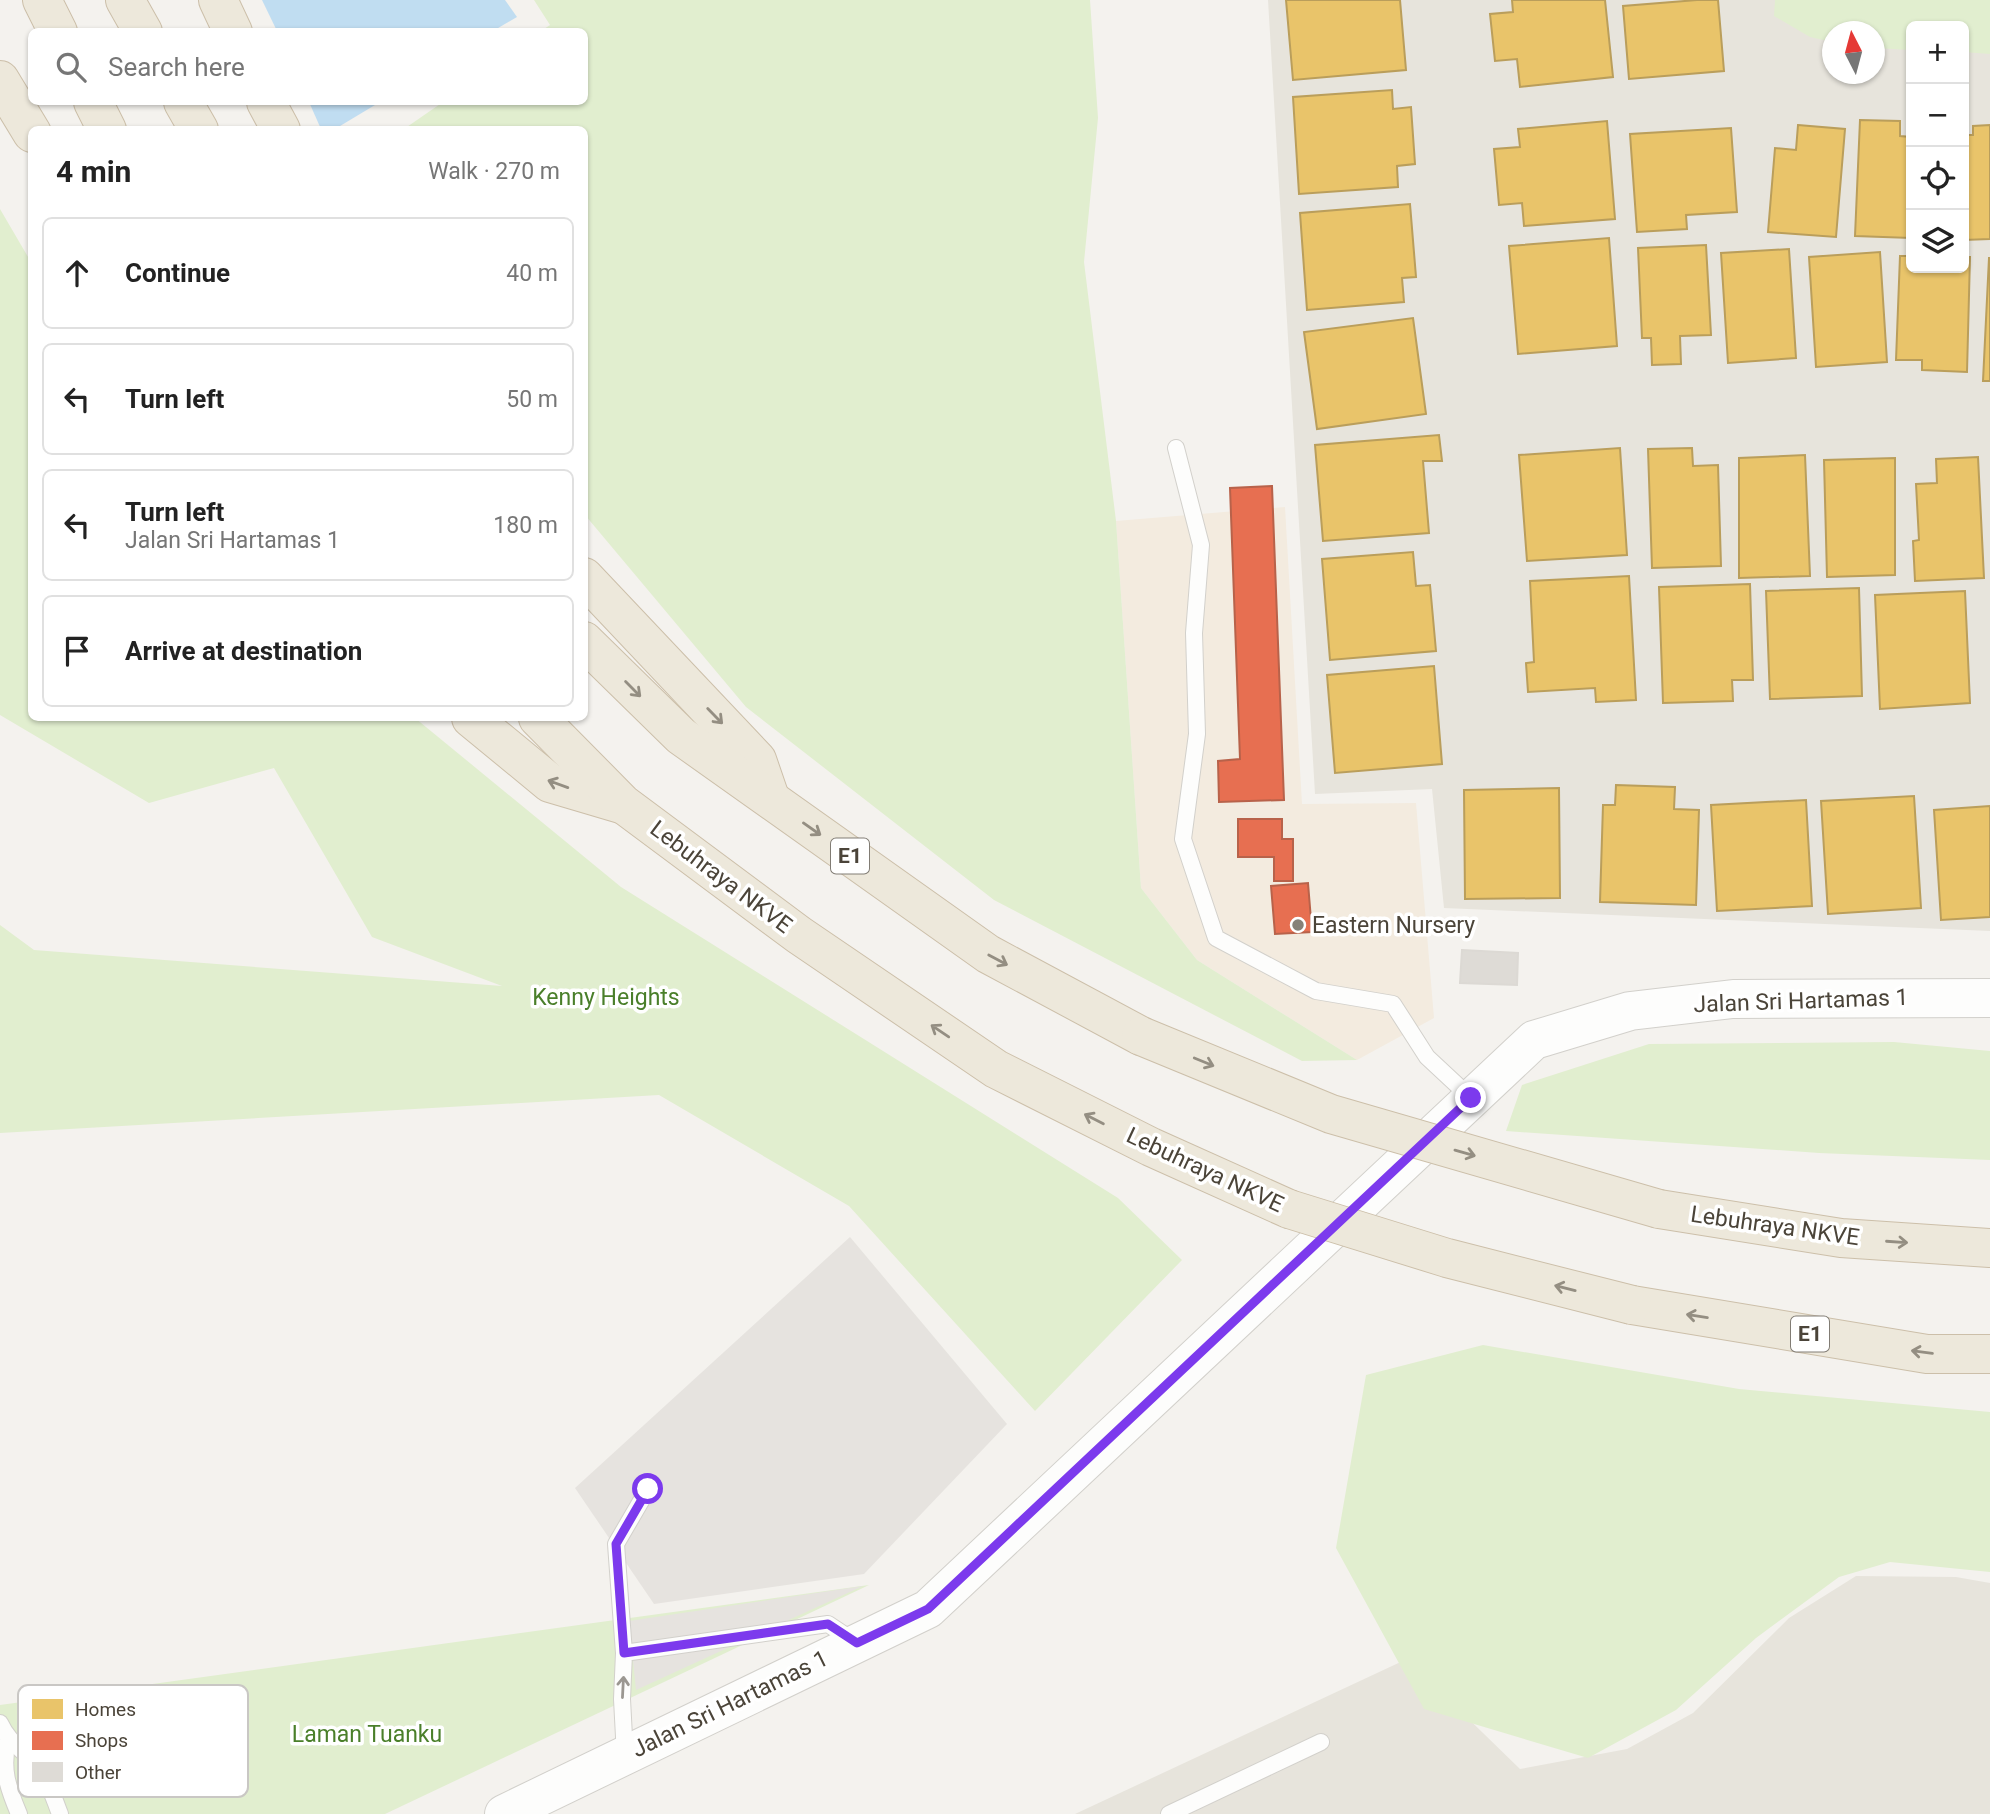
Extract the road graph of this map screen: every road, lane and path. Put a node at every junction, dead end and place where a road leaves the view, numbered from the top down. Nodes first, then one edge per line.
1 (43, 0) edge
2 (125, 0) edge
3 (218, 0) edge
4 (56, 28) edge
5 (141, 28) edge
6 (231, 28) edge
7 (0, 80) edge
8 (94, 105) edge
9 (185, 105) edge
10 (268, 105) edge
11 (28, 126) edge
12 (105, 126) edge
13 (197, 126) edge
14 (279, 126) edge
15 (1176, 448) dead end
16 (588, 581) edge
17 (588, 645) edge
18 (475, 721) edge
19 (541, 721) edge
20 (771, 799) junction
21 (623, 804) junction
22 (1990, 998) edge
23 (1471, 1098) junction
24 (1990, 1248) edge
25 (1990, 1354) edge
26 (648, 1489) dead end
27 (857, 1643) junction
28 (624, 1653) junction
29 (0, 1723) edge
30 (8, 1741) junction
31 (1321, 1742) dead end
32 (18, 1747) edge
33 (625, 1756) junction
34 (53, 1797) edge
35 (19, 1814) edge
36 (61, 1814) edge
37 (504, 1814) edge
38 (1168, 1814) edge

1 - 4 highway
2 - 5 highway
3 - 6 highway
7 - 11 highway
8 - 12 highway
9 - 13 highway
10 - 14 highway
15 - 23 lane
16 -> 20 highway
17 -> 20 highway, Lebuhraya NKVE / E1
21 -> 18 highway
19 - 21 highway, Lebuhraya NKVE / E1
20 -> 24 highway, Lebuhraya NKVE / E1, bridge
25 -> 21 highway, Lebuhraya NKVE / E1, bridge
22 - 23 street, Jalan Sri Hartamas 1
23 - 27 street, Jalan Sri Hartamas 1
26 - 28 lane
27 - 28 lane
27 - 33 street, Jalan Sri Hartamas 1
33 -> 28 lane
29 - 30 lane
30 - 32 lane
30 - 35 lane
31 - 38 lane
33 - 37 street, Jalan Sri Hartamas 1
34 - 36 lane

